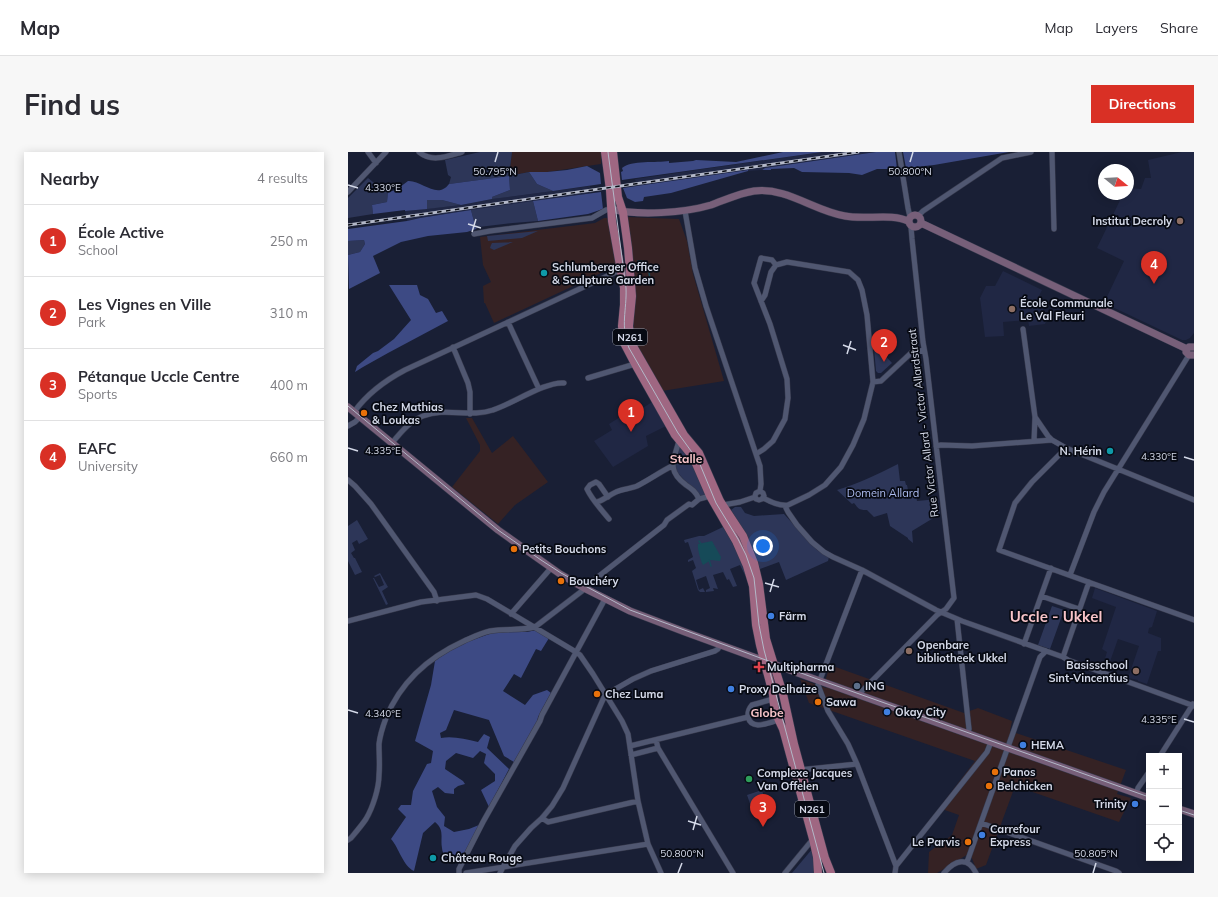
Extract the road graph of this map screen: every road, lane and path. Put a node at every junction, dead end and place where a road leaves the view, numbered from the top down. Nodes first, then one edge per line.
1 (368, 152) edge
2 (386, 152) edge
3 (419, 152) edge
4 (462, 152) edge
5 (605, 152) edge
6 (613, 152) edge
7 (899, 152) edge
8 (1031, 152) edge
9 (1052, 152) edge
10 (376, 162) junction
11 (348, 192) edge
12 (617, 210) junction
13 (685, 211) junction
14 (912, 220) junction
15 (1054, 229) dead end
16 (474, 234) dead end
17 (776, 265) junction
18 (620, 272) junction
19 (629, 276) junction
20 (761, 301) junction
21 (508, 322) junction
22 (1023, 329) dead end
23 (454, 347) junction
24 (1192, 349) edge
25 (924, 350) junction
26 (635, 364) junction
27 (588, 378) dead end
28 (873, 382) junction
29 (564, 383) dead end
30 (539, 389) junction
31 (351, 409) edge
32 (470, 414) junction
33 (360, 417) junction
34 (1035, 417) junction
35 (348, 426) edge
36 (1052, 440) junction
37 (679, 441) junction
38 (1034, 441) junction
39 (392, 443) junction
40 (936, 446) junction
41 (1066, 448) junction
42 (756, 454) junction
43 (672, 466) junction
44 (1118, 468) junction
45 (349, 482) edge
46 (760, 491) junction
47 (710, 496) junction
48 (608, 497) junction
49 (756, 498) junction
50 (764, 498) junction
51 (699, 499) junction
52 (1194, 500) edge
53 (597, 502) junction
54 (723, 505) junction
55 (785, 506) junction
56 (609, 519) dead end
57 (551, 568) junction
58 (1051, 568) junction
59 (862, 570) junction
60 (1070, 575) junction
61 (1089, 582) junction
62 (584, 588) junction
63 (1041, 596) junction
64 (606, 599) junction
65 (437, 600) junction
66 (1079, 609) junction
67 (941, 612) junction
68 (511, 614) junction
69 (957, 619) junction
70 (1194, 620) edge
71 (348, 621) edge
72 (535, 627) junction
73 (1024, 644) junction
74 (720, 645) junction
75 (1039, 649) junction
76 (576, 652) junction
77 (1046, 652) junction
78 (1040, 657) junction
79 (1063, 657) junction
80 (764, 661) junction
81 (773, 664) junction
82 (820, 681) junction
83 (606, 695) junction
84 (860, 695) junction
85 (773, 699) junction
86 (1193, 705) edge
87 (748, 717) junction
88 (778, 720) junction
89 (968, 734) junction
90 (656, 740) junction
91 (991, 742) junction
92 (630, 746) junction
93 (658, 748) junction
94 (1008, 748) junction
95 (1162, 753) edge
96 (631, 755) junction
97 (857, 764) junction
98 (798, 770) junction
99 (1146, 776) edge
100 (1136, 794) junction
101 (1146, 797) edge
102 (638, 801) junction
103 (1182, 810) edge
104 (1194, 814) edge
105 (542, 818) junction
106 (982, 823) junction
107 (813, 839) junction
108 (348, 840) edge
109 (648, 844) junction
110 (967, 862) junction
111 (896, 866) junction
112 (503, 868) junction
113 (459, 873) edge
114 (466, 873) edge
115 (500, 873) edge
116 (661, 873) edge
117 (733, 873) edge
118 (785, 873) edge
119 (818, 873) edge
120 (830, 873) edge
121 (895, 873) edge
122 (944, 873) edge
123 (976, 873) edge
124 (1120, 873) edge

1 - 10 street
2 - 10 street
3 - 4 street
5 - 12 main road, N261
6 - 12 main road, N261
7 - 14 street, Rue Victor Allard - Victor Allardstraat
8 - 14 street
9 - 15 street
10 - 11 street
12 - 13 main road
12 - 16 street
12 - 18 main road, N261
12 - 19 main road, N261
13 - 14 main road
13 - 42 street
14 - 24 main road
14 - 25 street, Rue Victor Allard - Victor Allardstraat
17 - 20 street
17 - 20 street
17 - 28 street
18 - 19 street
18 - 21 street
18 - 26 main road, N261
19 - 54 main road, N261
20 - 42 street
21 - 23 street
21 - 30 street
22 - 34 street
23 - 31 street
23 - 32 street
24 - 44 street
25 - 28 street
25 - 40 street, Rue Victor Allard - Victor Allardstraat
26 - 27 street
26 - 37 main road, N261
28 - 55 street
29 - 30 street
30 - 32 street
31 - 33 main road
32 - 39 street
33 - 35 street
33 - 39 main road
34 - 36 street
34 - 38 street
36 - 38 street
36 - 41 street
37 - 43 street
37 - 47 main road, N261
38 - 40 street
39 - 57 main road
40 - 67 street, Rue Victor Allard - Victor Allardstraat
41 - 44 street
41 - 58 street
42 - 46 street
43 - 48 street
43 - 51 street
44 - 52 street
44 - 60 street
45 - 65 street
46 - 49 street
46 - 50 street
47 - 51 street
47 - 80 main road, N261
48 - 53 street
48 - 53 street
49 - 50 street
49 - 54 street
50 - 55 street
51 - 62 street
53 - 56 street
54 - 81 main road, N261
55 - 59 street
57 - 62 main road
57 - 68 street
58 - 60 street
58 - 63 street
59 - 67 street
59 - 82 street
60 - 61 street
61 - 66 street
61 - 70 street
62 - 64 main road
62 - 72 street
63 - 66 street
63 - 73 street
64 - 74 main road
64 - 76 street
65 - 68 street
65 - 71 street
66 - 79 street
67 - 69 street
67 - 84 street, Rue Victor Allard - Victor Allardstraat
68 - 72 street
69 - 73 street
69 - 89 street
72 - 76 street
72 - 108 street
73 - 75 street
74 - 80 main road
74 - 83 street
75 - 77 street
75 - 78 street
76 - 83 street
76 - 113 street
77 - 78 street
77 - 79 street
78 - 94 street
79 - 86 street
80 - 81 main road
80 - 85 main road, N261
81 - 82 main road
81 - 98 main road, N261
82 - 84 main road
82 - 97 street
83 - 92 street
83 - 105 street
84 - 89 main road
85 - 87 street
85 - 88 main road, N261
86 - 95 street
87 - 88 street
87 - 90 street
88 - 98 main road, N261
89 - 91 main road
90 - 92 street
90 - 93 street
91 - 94 main road
91 - 111 street
92 - 96 street
93 - 96 street
93 - 117 street
94 - 100 main road
94 - 106 street
96 - 102 street
97 - 98 street
97 - 111 street
98 - 107 main road, N261
98 - 120 main road, N261
99 - 100 street
100 - 101 main road
102 - 105 street
102 - 109 street
103 - 104 main road
105 - 112 street
106 - 110 street
106 - 124 street
107 - 118 street
107 - 119 main road, N261
109 - 112 street
109 - 116 street
110 - 122 street
110 - 123 street
111 - 121 street
112 - 114 street
112 - 115 street

